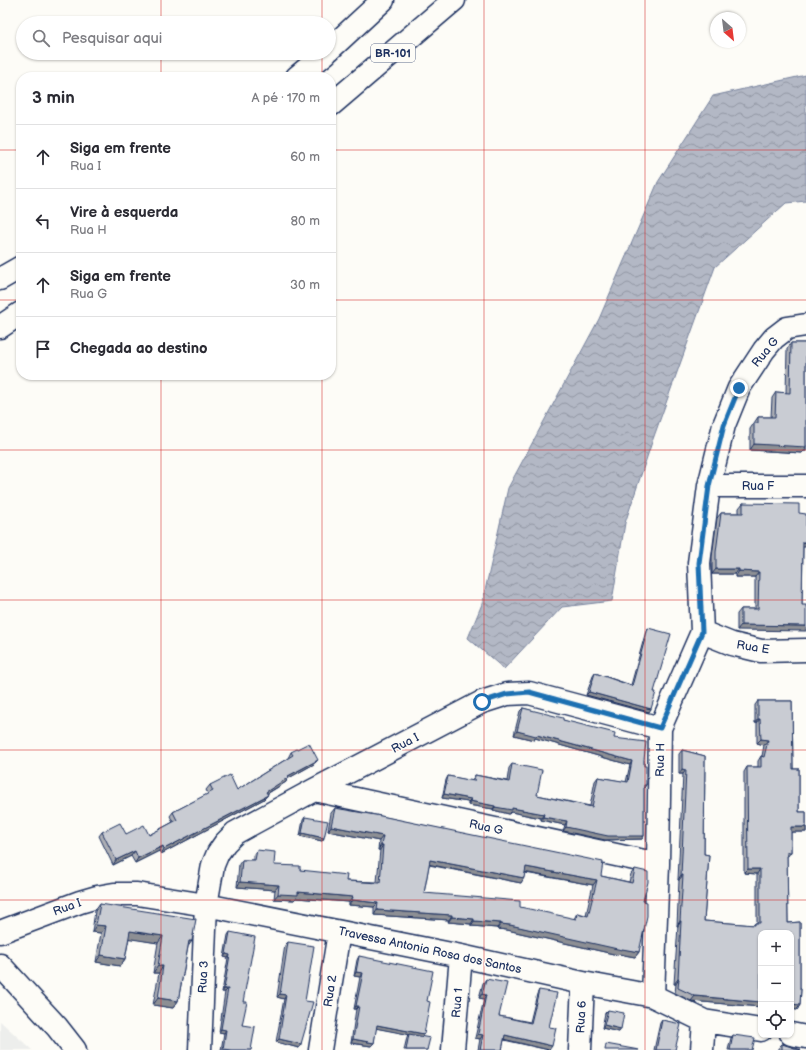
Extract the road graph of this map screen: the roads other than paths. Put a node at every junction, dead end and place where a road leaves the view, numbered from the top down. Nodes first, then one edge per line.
1 (383, 0) edge
2 (454, 0) edge
3 (336, 44) edge
4 (318, 60) edge
5 (303, 72) edge
6 (336, 101) edge
7 (16, 270) edge
8 (0, 279) edge
9 (16, 316) edge
10 (806, 325) edge
11 (0, 327) edge
12 (709, 486) junction
13 (806, 486) edge
14 (702, 632) junction
15 (806, 650) edge
16 (660, 728) junction
17 (314, 790) junction
18 (658, 864) junction
19 (206, 905) junction
20 (0, 932) edge
21 (339, 932) junction
22 (461, 956) junction
23 (0, 965) edge
24 (583, 983) junction
25 (653, 996) junction
26 (704, 1021) junction
27 (758, 1030) edge
28 (794, 1035) edge
29 (806, 1037) edge
30 (75, 1050) edge
31 (200, 1050) edge
32 (320, 1050) edge
33 (453, 1050) edge
34 (580, 1050) edge
35 (702, 1050) edge

1 - 3 main road
2 - 6 main road, BR-101
4 - 5 main road
7 - 8 main road
9 - 11 main road
10 - 12 main road, Rua G
12 - 13 main road, Rua F
12 - 14 main road, Rua H
14 - 15 main road, Rua E
14 - 16 main road, Rua H
16 - 17 main road, Rua I
16 - 18 main road, Rua H
17 - 18 main road, Rua G
17 - 19 main road, Rua I
18 - 25 main road, Rua H
19 - 20 main road, Rua I
19 - 21 main road, Travessa Antonia Rosa dos Santos
19 - 31 main road, Rua 3
21 - 22 main road, Travessa Antonia Rosa dos Santos
21 - 32 main road, Rua 2
22 - 24 main road, Travessa Antonia Rosa dos Santos
22 - 33 main road, Rua 1
23 - 30 main road
24 - 25 main road, Travessa Antonia Rosa dos Santos
24 - 34 main road, Rua 6
25 - 26 main road, Travessa Antonia Rosa dos Santos
26 - 27 main road, Travessa Antonia Rosa dos Santos
26 - 35 main road
28 - 29 main road

